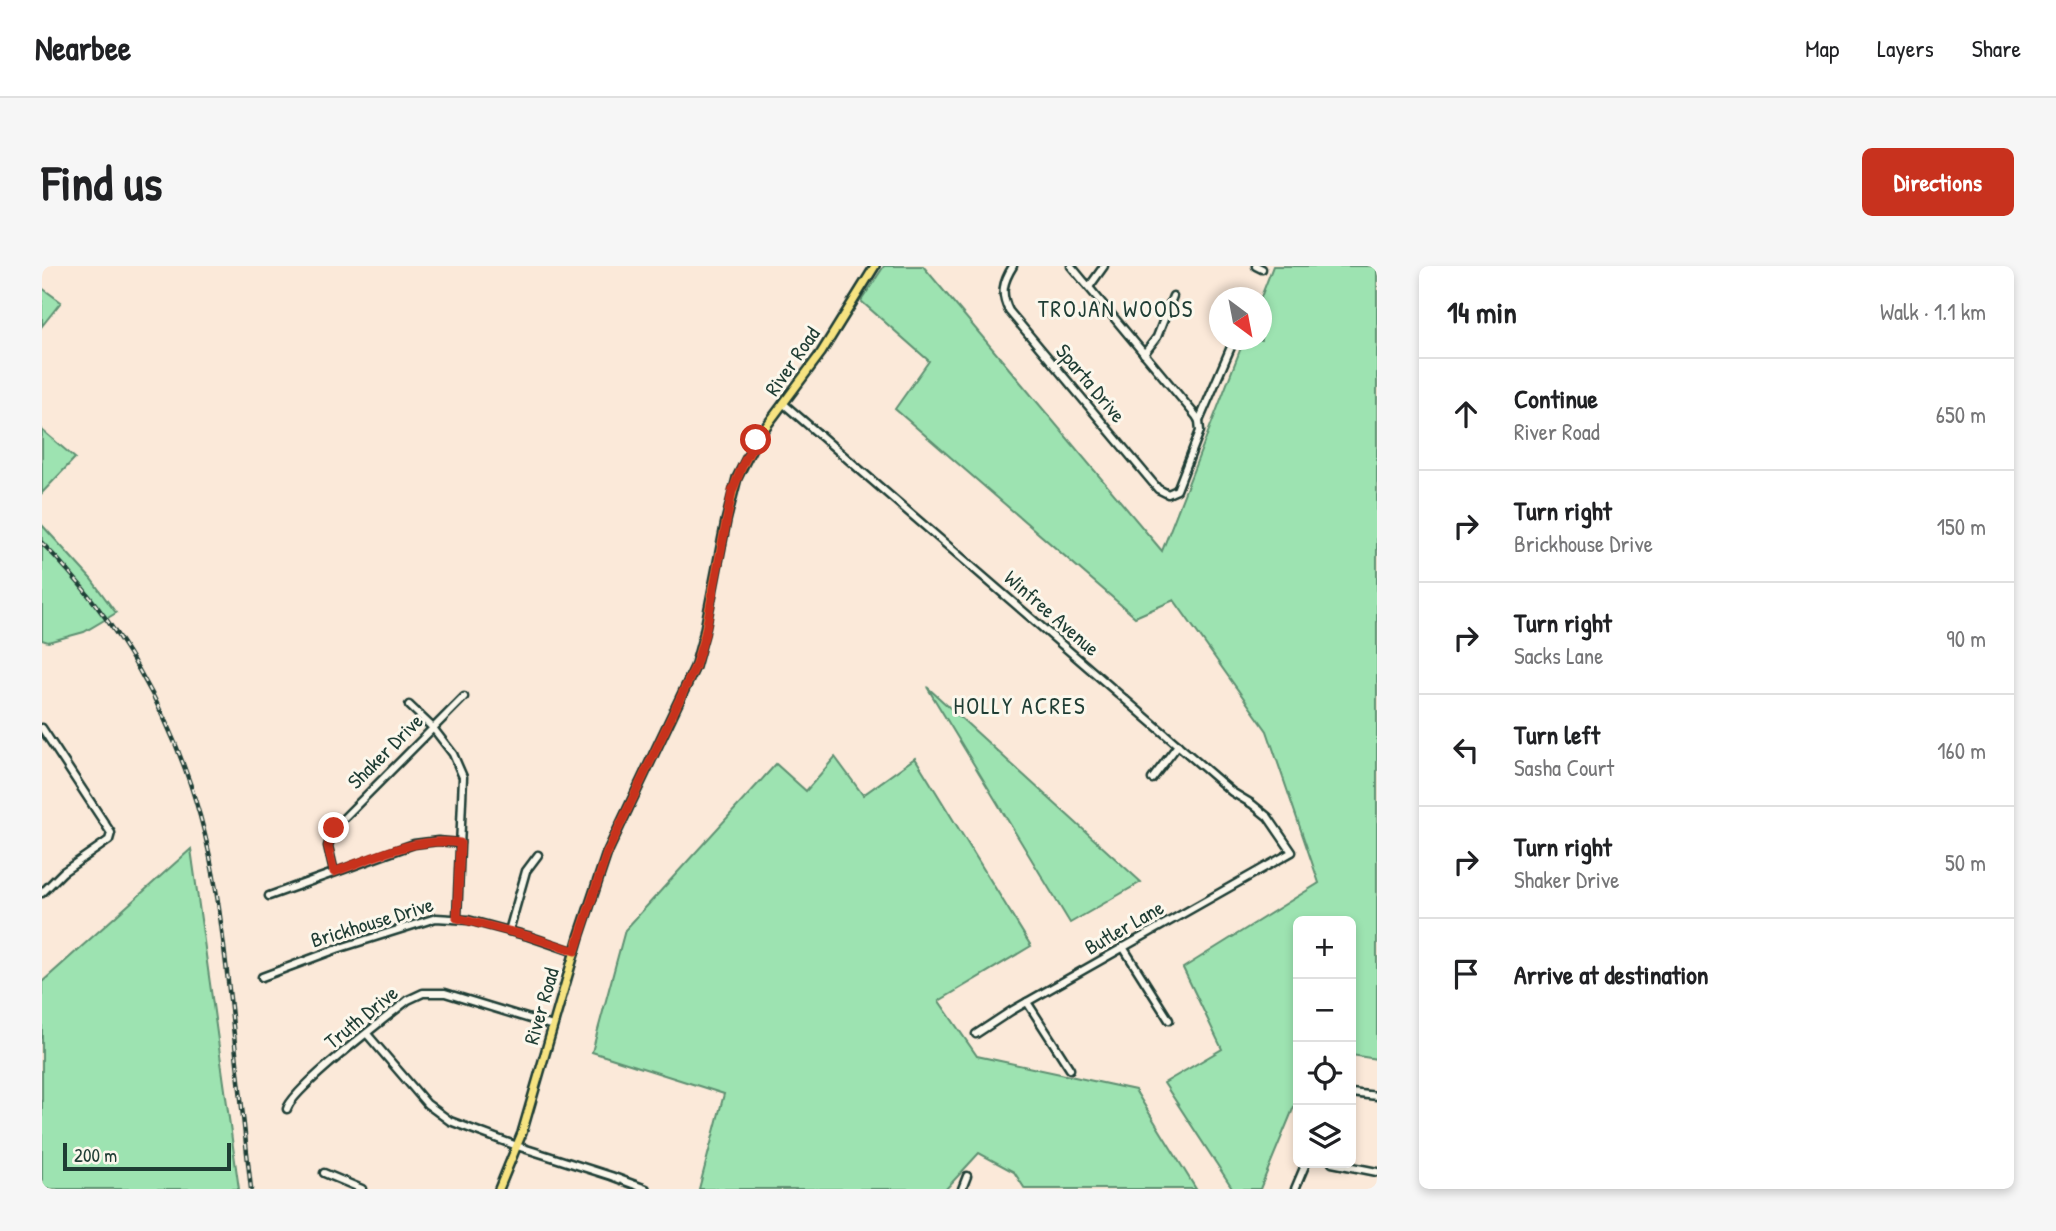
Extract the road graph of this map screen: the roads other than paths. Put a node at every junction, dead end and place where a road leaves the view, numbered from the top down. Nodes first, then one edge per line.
1 (875, 266) edge
2 (1013, 266) edge
3 (1071, 266) edge
4 (1104, 266) edge
5 (1088, 287) junction
6 (1173, 296) dead end
7 (1230, 350) edge
8 (1144, 354) junction
9 (784, 404) junction
10 (1199, 421) junction
11 (464, 697) dead end
12 (409, 705) dead end
13 (42, 728) edge
14 (433, 728) junction
15 (1178, 745) junction
16 (1152, 779) dead end
17 (460, 843) junction
18 (1292, 852) joint
19 (538, 855) dead end
20 (334, 872) junction
21 (42, 893) edge
22 (269, 895) dead end
23 (457, 918) junction
24 (509, 931) junction
25 (1123, 947) junction
26 (575, 951) junction
27 (262, 977) dead end
28 (1027, 1002) junction
29 (1169, 1020) dead end
30 (554, 1026) junction
31 (367, 1034) junction
32 (975, 1034) dead end
33 (1070, 1069) dead end
34 (1356, 1094) edge
35 (1377, 1096) edge
36 (288, 1109) dead end
37 (517, 1146) junction
38 (1304, 1168) edge
39 (1356, 1168) edge
40 (1377, 1172) edge
41 (324, 1173) dead end
42 (967, 1176) dead end
43 (362, 1189) edge
44 (499, 1189) edge
45 (646, 1189) edge
46 (962, 1189) edge
47 (1295, 1189) edge

1 - 9 main road, River Road
2 - 10 street, Sparta Drive
3 - 5 street
4 - 5 street
5 - 8 street
6 - 8 street
7 - 10 street
8 - 10 street
9 - 15 street, Winfree Avenue
9 - 26 main road, River Road
11 - 14 street, Shaker Drive
12 - 14 street
13 - 21 street
14 - 17 street
14 - 20 street, Shaker Drive
15 - 16 street
15 - 18 street, Winfree Avenue
17 - 20 street
17 - 23 street
18 - 25 street, Butler Lane
19 - 24 street
20 - 22 street
23 - 24 street, Brickhouse Drive
23 - 27 street, Brickhouse Drive
24 - 26 street, Brickhouse Drive
25 - 28 street, Butler Lane
25 - 29 street
26 - 30 main road, River Road
28 - 32 street, Butler Lane
28 - 33 street
30 - 31 street, Truth Drive
30 - 37 main road, River Road
31 - 36 street, Truth Drive
31 - 37 street
34 - 35 street
37 - 44 main road, River Road
37 - 45 street
38 - 47 street
39 - 40 street
41 - 43 street
42 - 46 street

